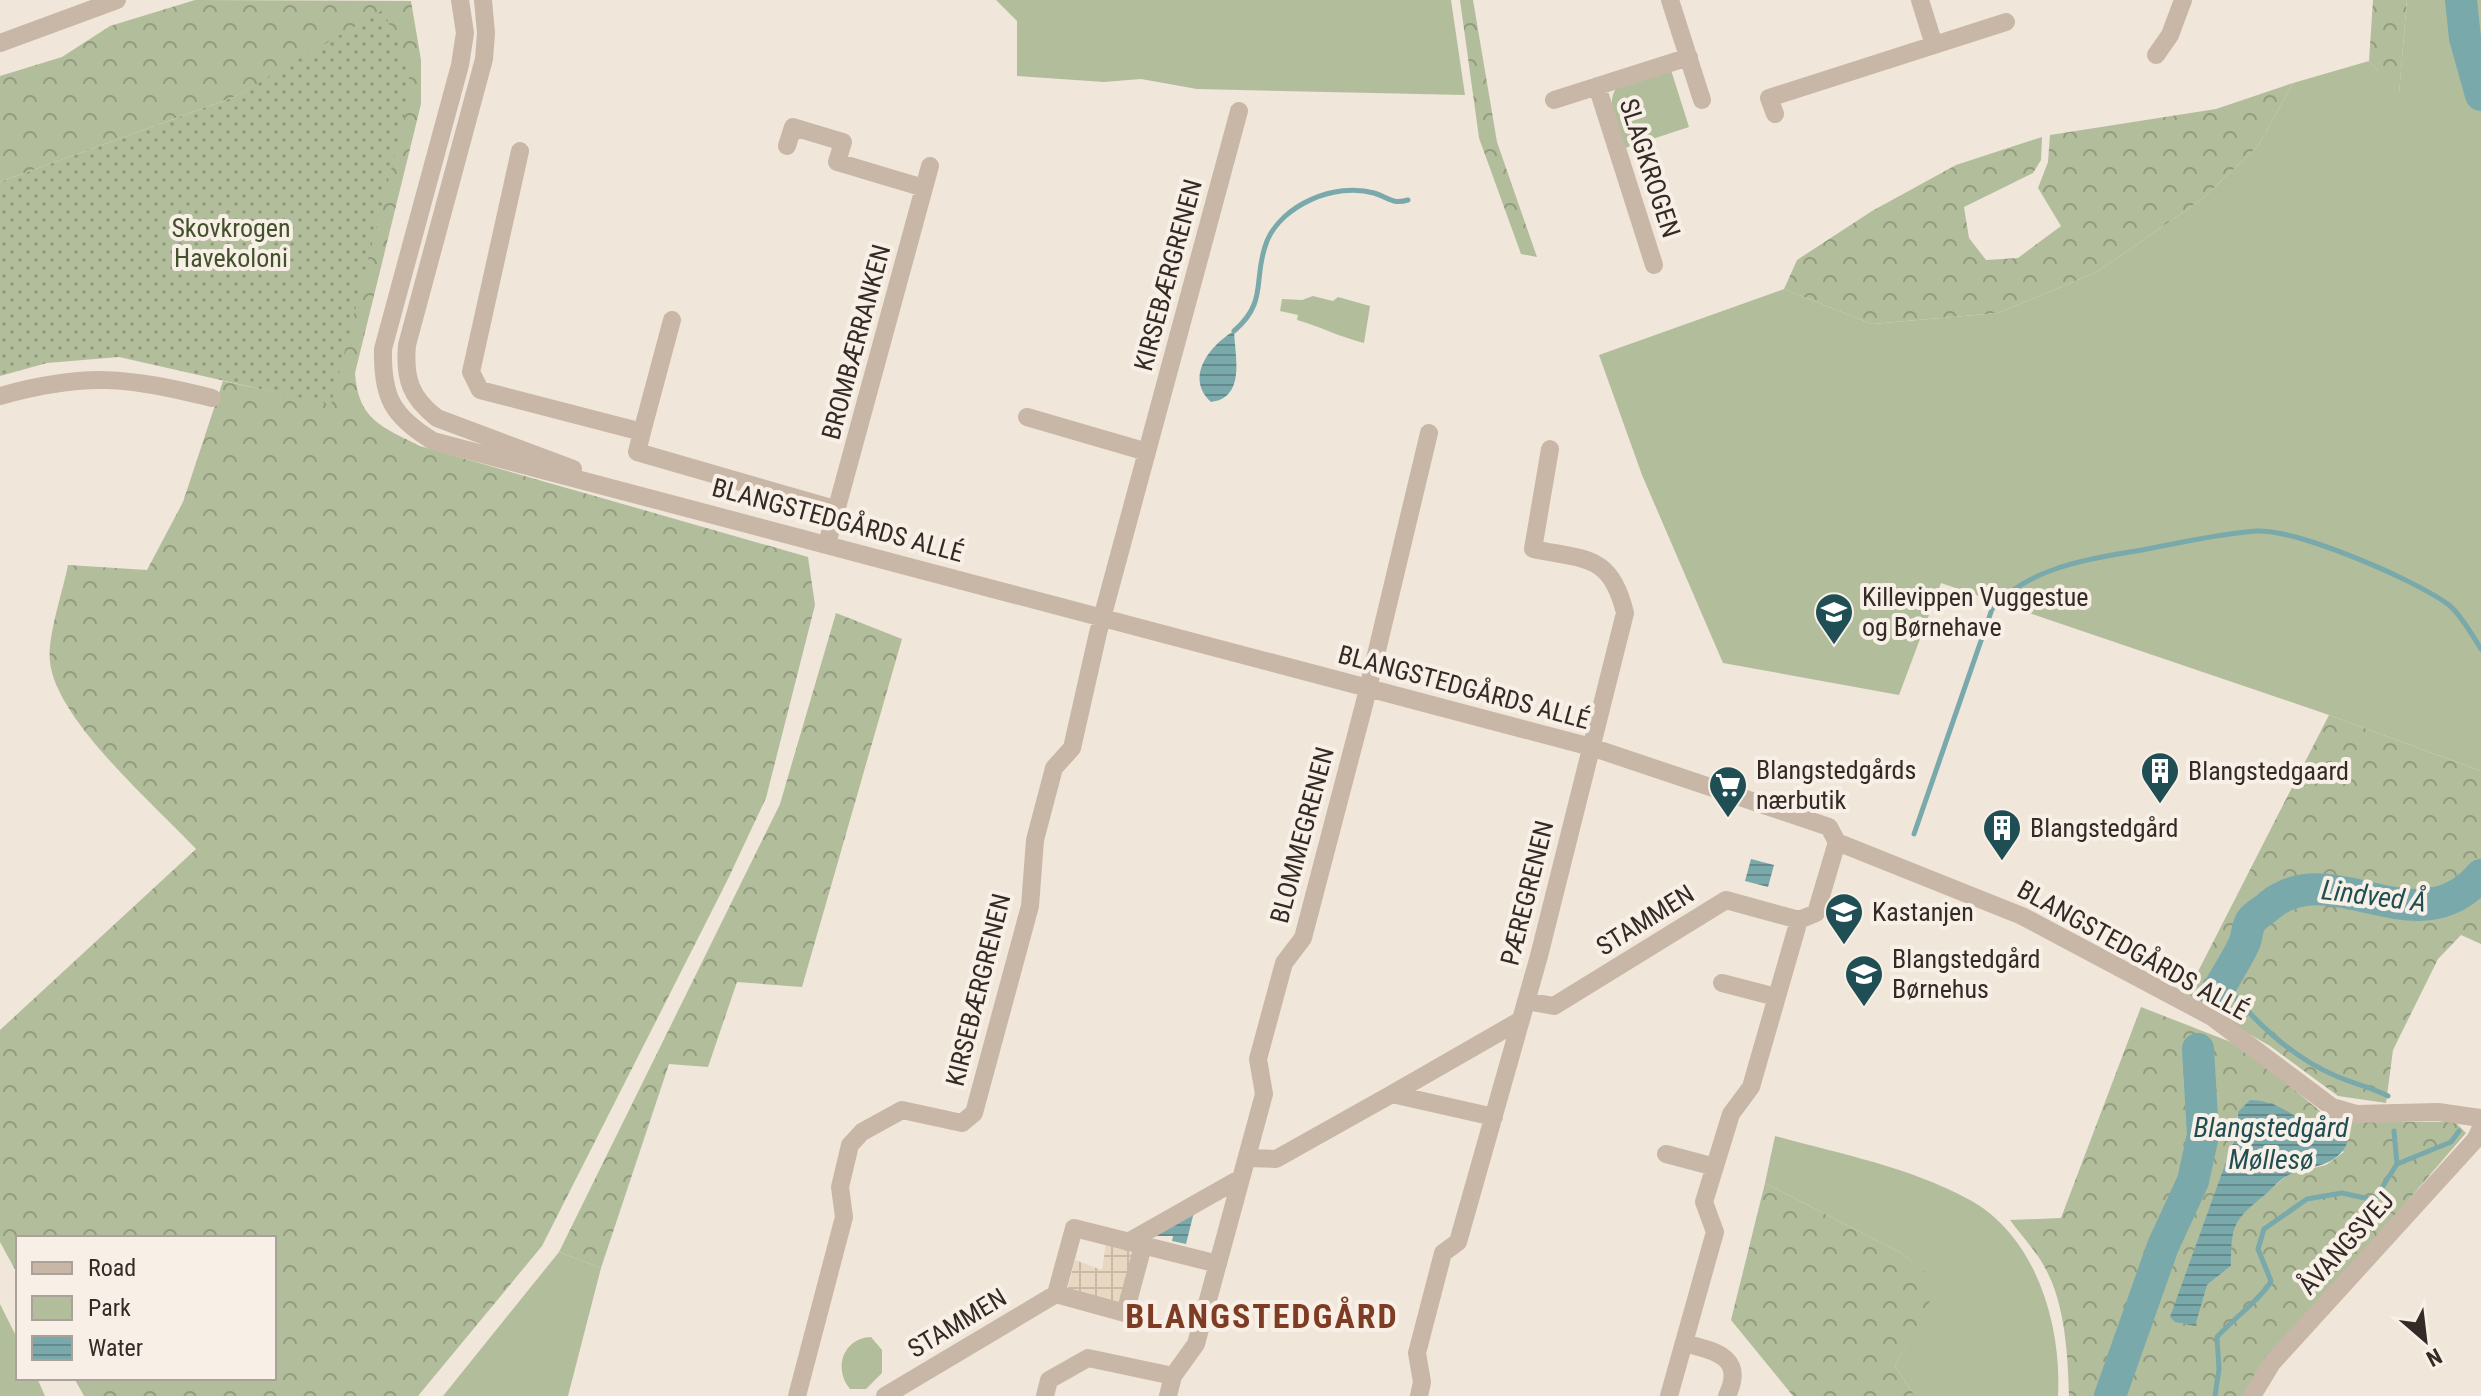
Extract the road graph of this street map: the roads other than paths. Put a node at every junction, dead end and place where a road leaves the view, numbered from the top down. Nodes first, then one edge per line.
1 (460, 0) edge
2 (483, 0) edge
3 (1670, 0) edge
4 (1920, 0) edge
5 (2183, 0) edge
6 (114, 1) edge
7 (2006, 22) dead end
8 (0, 43) edge
9 (1934, 45) junction
10 (2156, 55) dead end
11 (1689, 57) junction
12 (1597, 86) junction
13 (1554, 100) dead end
14 (1702, 100) dead end
15 (1239, 111) dead end
16 (1775, 114) dead end
17 (787, 146) dead end
18 (520, 151) dead end
19 (930, 166) dead end
20 (924, 188) junction
21 (1654, 265) dead end
22 (672, 320) dead end
23 (0, 396) edge
24 (212, 398) dead end
25 (1027, 417) dead end
26 (642, 432) junction
27 (1429, 433) dead end
28 (1550, 449) dead end
29 (1147, 452) junction
30 (620, 488) junction
31 (838, 510) junction
32 (827, 544) junction
33 (1103, 617) junction
34 (1368, 689) junction
35 (1591, 747) junction
36 (1837, 842) junction
37 (1799, 920) junction
38 (1722, 983) dead end
39 (1776, 997) junction
40 (1526, 1001) junction
41 (1521, 1020) junction
42 (1392, 1094) junction
43 (1494, 1117) junction
44 (2481, 1118) edge
45 (2481, 1128) edge
46 (1666, 1154) dead end
47 (1247, 1158) junction
48 (1715, 1167) junction
49 (1241, 1178) junction
50 (1135, 1244) junction
51 (1218, 1264) junction
52 (1056, 1294) junction
53 (1684, 1343) junction
54 (1173, 1376) junction
55 (797, 1396) edge
56 (885, 1396) edge
57 (1045, 1396) edge
58 (1168, 1396) edge
59 (1419, 1396) edge
60 (1669, 1396) edge
61 (1727, 1396) edge
62 (2252, 1396) edge

1 - 30 street, BLANGSTEDGÅRDS ALLÉ
2 - 30 street, BLANGSTEDGÅRDS ALLÉ
3 - 11 street
4 - 9 street
5 - 10 street
6 - 8 street
7 - 9 street
9 - 16 street
11 - 12 street, SLAGKROGEN
11 - 14 street
12 - 13 street, SLAGKROGEN
12 - 21 street, SLAGKROGEN
15 - 29 street, KIRSEBÆRGRENEN
17 - 20 street
18 - 26 street
19 - 20 street, BROMBÆRRANKEN
20 - 31 street, BROMBÆRRANKEN
22 - 26 street
23 - 24 street
25 - 29 street
26 - 31 street
27 - 34 street, BLOMMEGRENEN
28 - 35 street, PÆREGRENEN
29 - 33 street, KIRSEBÆRGRENEN
30 - 32 street, BLANGSTEDGÅRDS ALLÉ
31 - 32 street, BROMBÆRRANKEN
32 - 33 street, BLANGSTEDGÅRDS ALLÉ
33 - 34 street, BLANGSTEDGÅRDS ALLÉ
33 - 55 street, KIRSEBÆRGRENEN
34 - 35 street, BLANGSTEDGÅRDS ALLÉ
34 - 47 street, BLOMMEGRENEN
35 - 36 street, BLANGSTEDGÅRDS ALLÉ
35 - 40 street, PÆREGRENEN
36 - 37 street
36 - 44 street, BLANGSTEDGÅRDS ALLÉ
37 - 39 street
37 - 40 street, STAMMEN
38 - 39 street
39 - 48 street
40 - 41 street, PÆREGRENEN
41 - 42 street
41 - 43 street, PÆREGRENEN
42 - 43 street
42 - 47 street
43 - 59 street, PÆREGRENEN
45 - 62 street, ÅVANGSVEJ
46 - 48 street
47 - 49 street, BLOMMEGRENEN
48 - 53 street
49 - 50 street
49 - 51 street, BLOMMEGRENEN
50 - 51 street
50 - 52 street
50 - 52 street
51 - 54 street, BLOMMEGRENEN
52 - 56 street, STAMMEN
53 - 60 street
53 - 61 street
54 - 57 street
54 - 58 street, BLOMMEGRENEN

